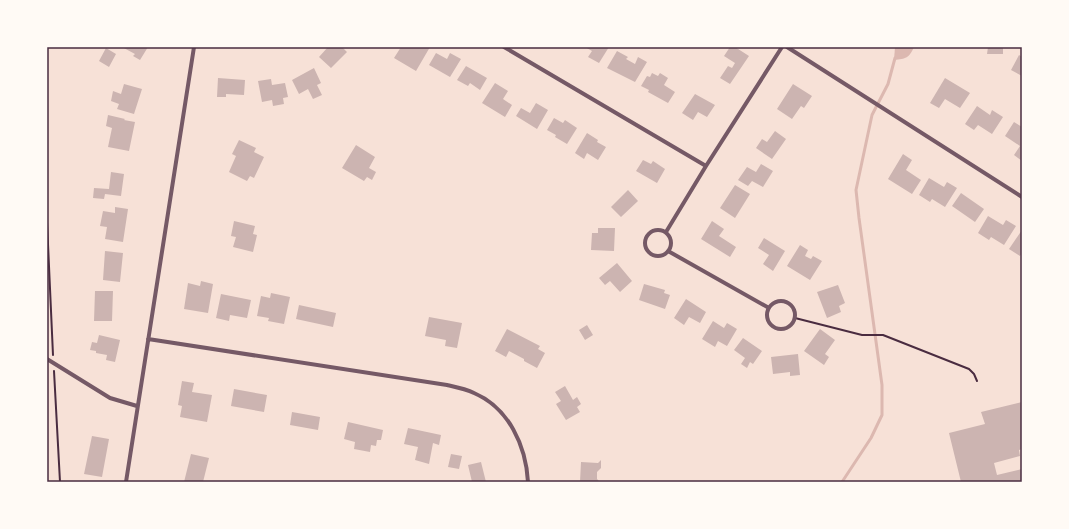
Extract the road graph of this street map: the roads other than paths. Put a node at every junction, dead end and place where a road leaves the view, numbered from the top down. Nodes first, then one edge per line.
1 (194, 47) edge
2 (504, 47) edge
3 (782, 47) edge
4 (787, 47) edge
5 (706, 166) junction
6 (1022, 197) edge
7 (666, 232) junction
8 (668, 251) junction
9 (768, 308) junction
10 (148, 339) junction
11 (47, 359) edge
12 (137, 406) junction
13 (126, 482) edge
14 (528, 482) edge

1 - 10 street
2 - 5 street
3 - 5 street
4 - 6 street
5 - 7 street
7 - 8 street
7 - 8 street
8 - 9 street
9 - 9 street
10 - 12 street
10 - 14 street
11 - 12 street
12 - 13 street

